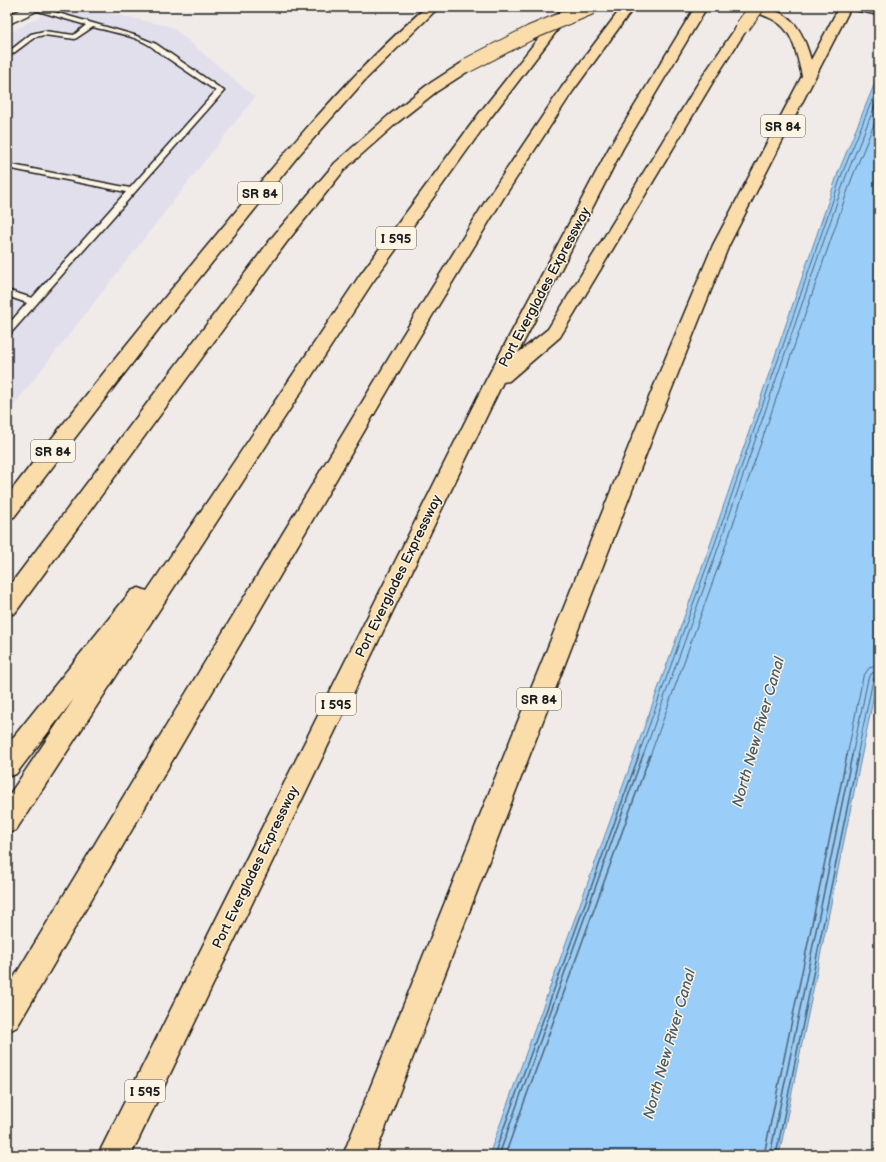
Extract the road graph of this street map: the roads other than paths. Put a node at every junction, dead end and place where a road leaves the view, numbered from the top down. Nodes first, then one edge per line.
1 (34, 7) edge
2 (433, 7) edge
3 (569, 7) edge
4 (592, 7) edge
5 (628, 7) edge
6 (701, 7) edge
7 (750, 7) edge
8 (757, 7) edge
9 (845, 7) edge
10 (859, 7) edge
11 (879, 11) edge
12 (10, 16) edge
13 (91, 25) junction
14 (7, 56) edge
15 (809, 76) junction
16 (7, 166) edge
17 (132, 191) junction
18 (7, 293) edge
19 (33, 302) junction
20 (7, 332) edge
21 (494, 382) junction
22 (234, 478) junction
23 (7, 511) edge
24 (7, 606) edge
25 (7, 765) edge
26 (7, 821) edge
27 (7, 1017) edge
28 (114, 1155) edge
29 (359, 1155) edge

1 - 12 street
1 - 13 lane
2 - 23 main road, SR 84
3 - 22 main road, I 595
4 - 24 main road, bridge
5 - 27 main road
6 - 21 main road, Port Everglades Expressway / I 595
7 - 15 main road
8 - 21 main road, bridge
9 - 15 main road, SR 84
10 - 11 main road
13 - 14 lane
13 - 17 lane
15 - 29 main road, SR 84
16 - 17 lane
17 - 19 lane
18 - 19 lane
19 - 20 lane
21 - 28 main road, Port Everglades Expressway / I 595
22 - 25 main road
22 - 26 main road, I 595

